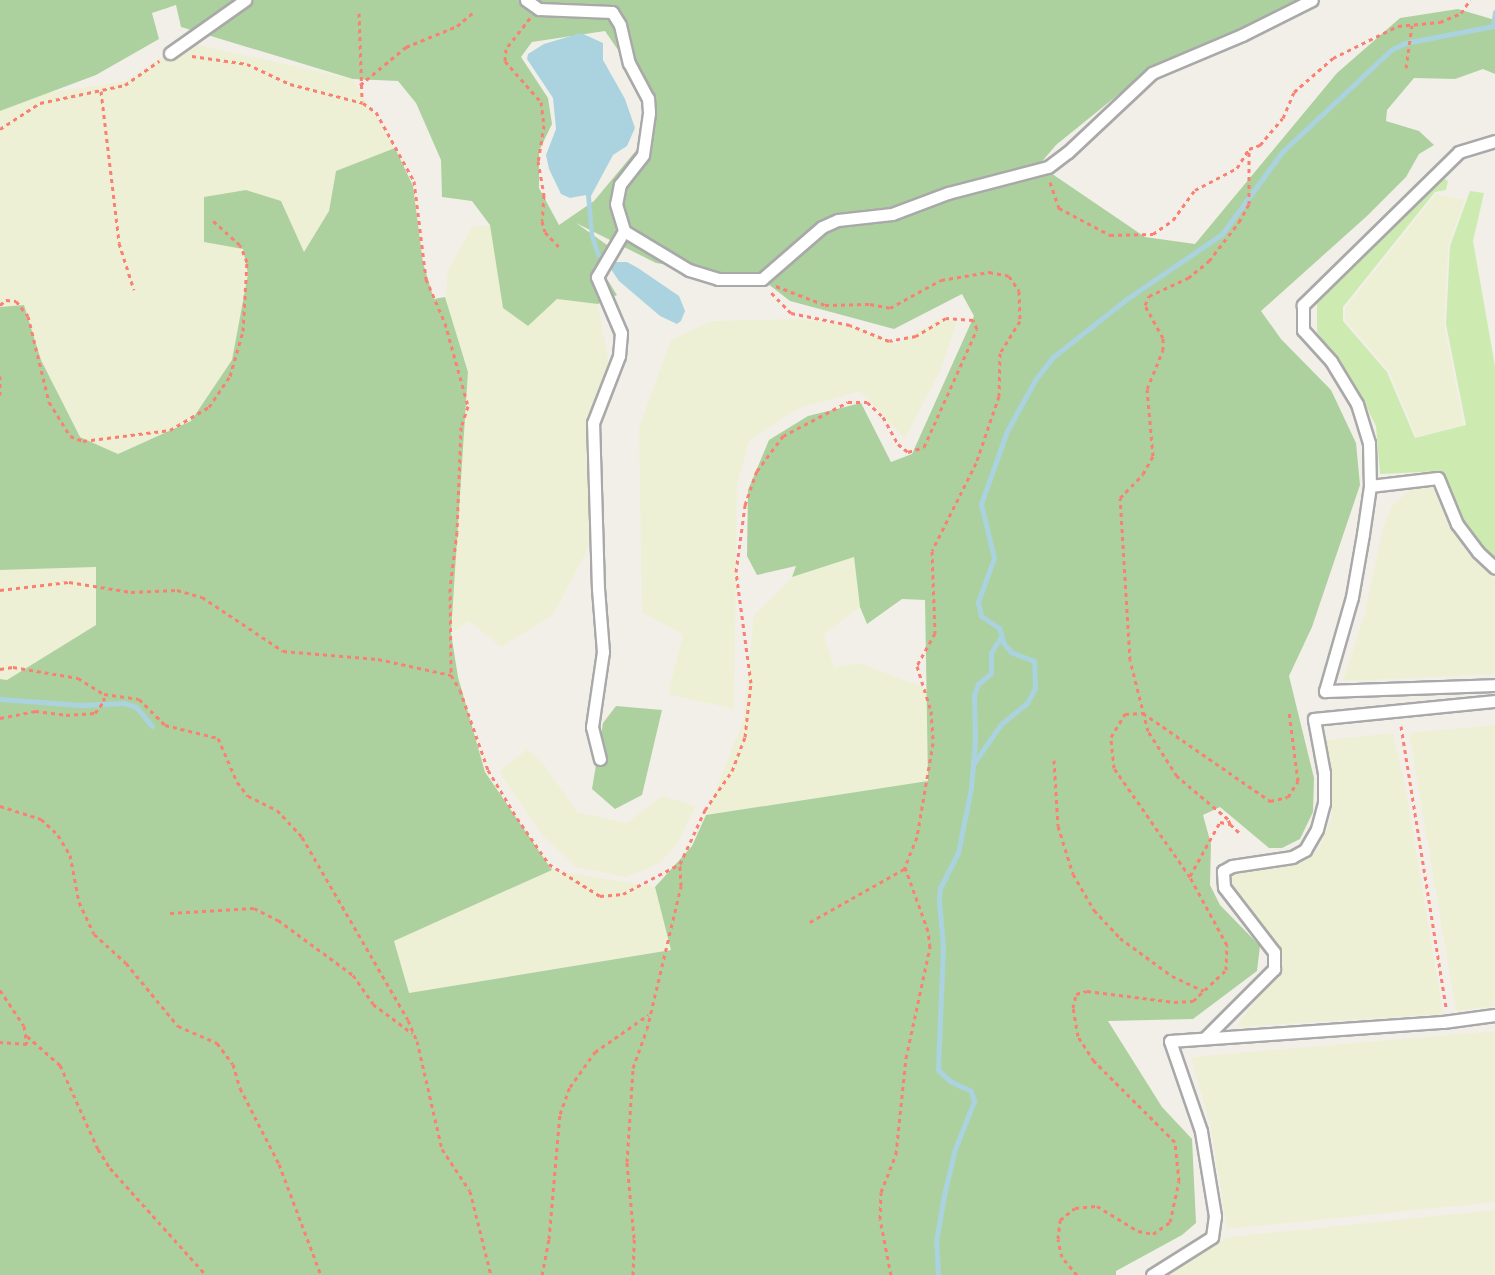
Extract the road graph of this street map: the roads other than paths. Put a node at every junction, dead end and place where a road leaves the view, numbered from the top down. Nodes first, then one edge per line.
1 (245, 0) edge
2 (526, 0) edge
3 (1312, 0) edge
4 (538, 4) edge
5 (170, 53) road end
6 (1495, 141) edge
7 (624, 231) junction
8 (1370, 486) junction
9 (1495, 568) edge
10 (1495, 685) edge
11 (1495, 701) edge
12 (600, 759) dead end
13 (1495, 1015) edge
14 (1205, 1038) junction
15 (1152, 1275) edge

1 - 5 lane
2 - 4 lane
3 - 7 lane
4 - 7 lane
6 - 8 lane
7 - 12 lane
8 - 9 lane
8 - 10 lane
11 - 14 lane
13 - 14 lane
14 - 15 lane

